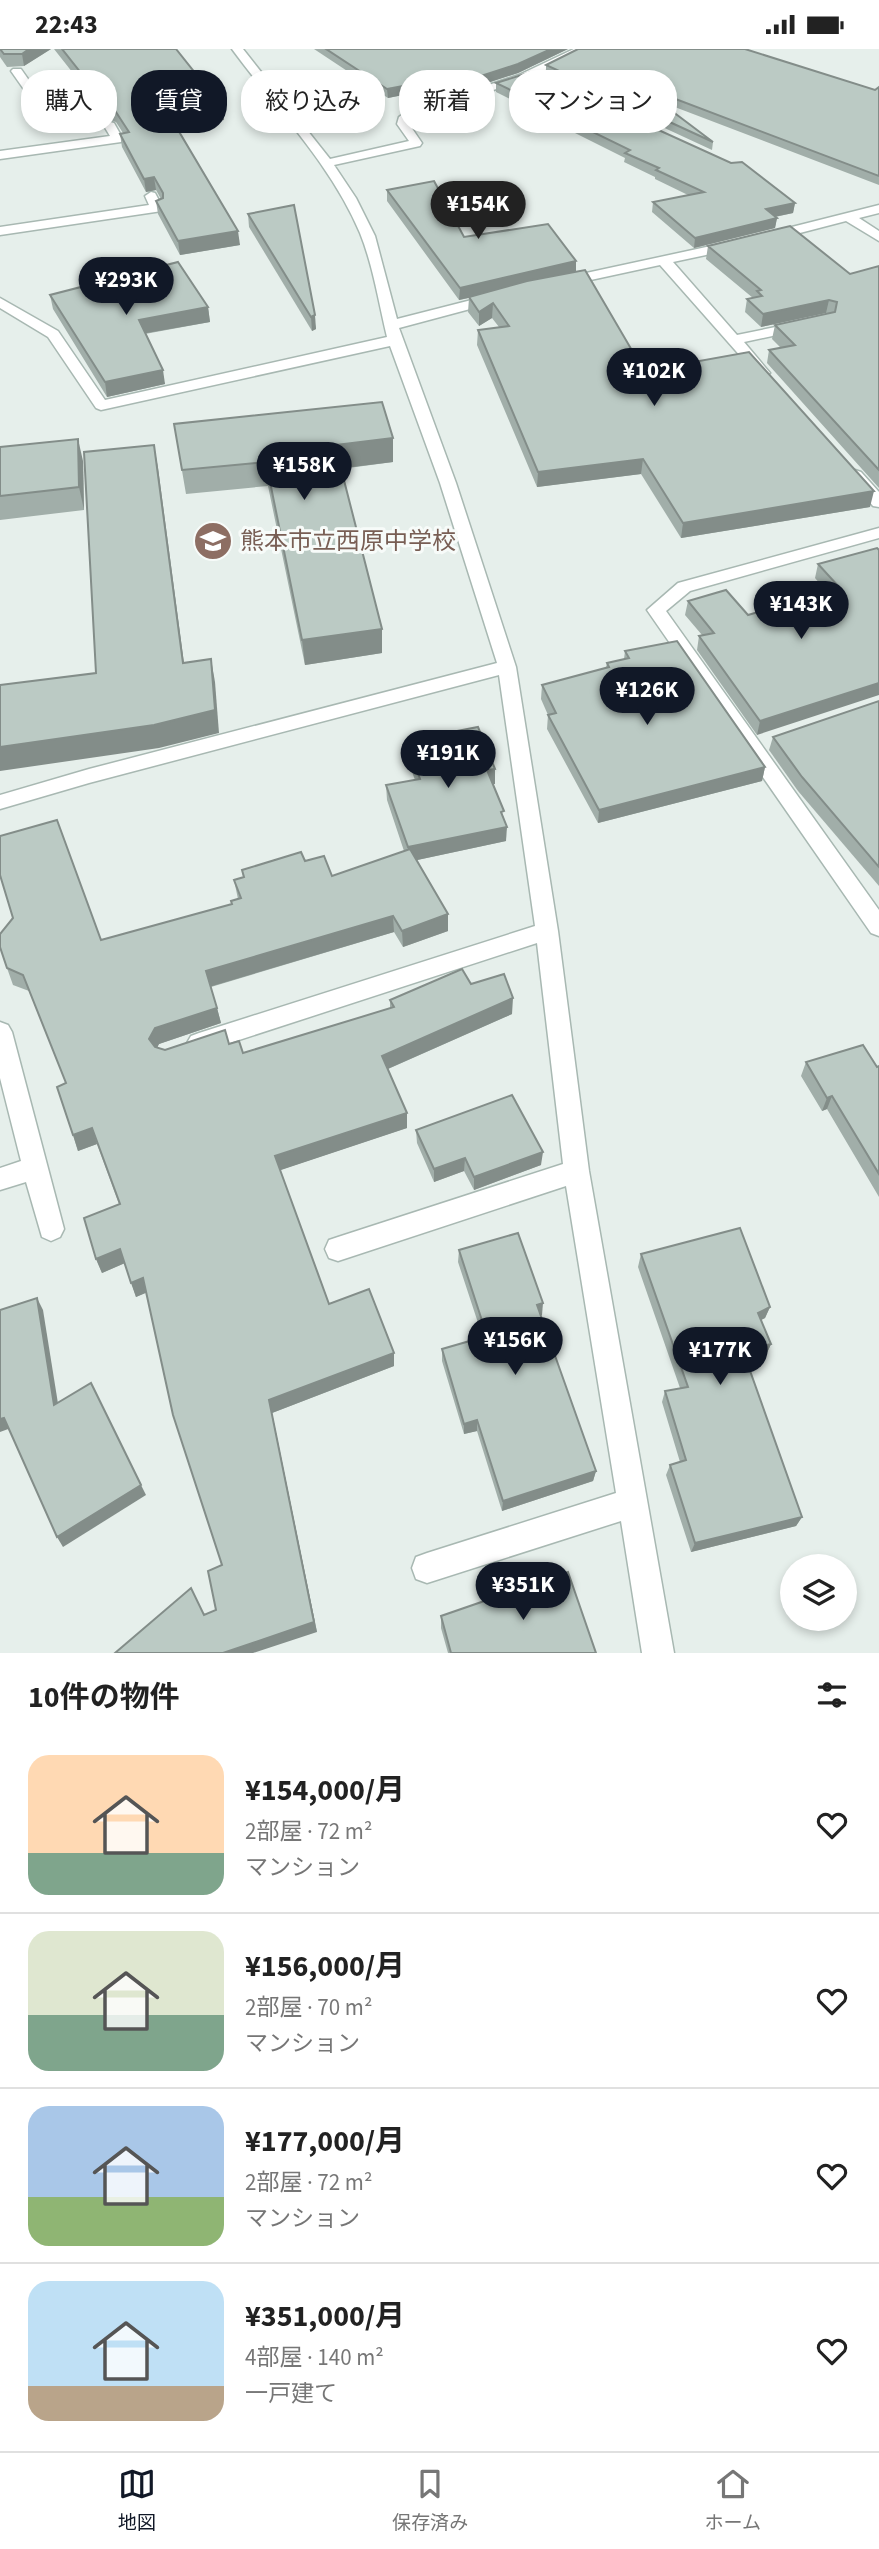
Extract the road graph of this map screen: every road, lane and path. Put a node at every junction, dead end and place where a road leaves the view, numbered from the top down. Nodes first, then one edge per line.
1 (237, 49) edge
2 (583, 49) edge
3 (17, 77) edge
4 (21, 81) edge
5 (114, 133) edge
6 (0, 155) edge
7 (327, 163) junction
8 (157, 207) edge
9 (879, 209) edge
10 (850, 218) junction
11 (0, 231) edge
12 (879, 237) edge
13 (665, 262) junction
14 (550, 284) edge
15 (512, 293) edge
16 (0, 302) edge
17 (814, 323) edge
18 (393, 333) junction
19 (734, 340) junction
20 (770, 380) edge
21 (843, 462) edge
22 (879, 502) edge
23 (879, 533) edge
24 (507, 667) junction
25 (0, 802) edge
26 (879, 927) edge
27 (547, 931) junction
28 (0, 1032) edge
29 (181, 1049) edge
30 (36, 1167) junction
31 (576, 1171) junction
32 (0, 1179) edge
33 (51, 1230) dead end
34 (338, 1249) dead end
35 (632, 1503) junction
36 (427, 1568) dead end
37 (658, 1653) edge

1 - 7 street
2 - 7 street
3 - 4 street
5 - 6 street
7 - 18 street
8 - 11 street
9 - 10 street
10 - 12 street
10 - 13 street
13 - 14 street
13 - 19 street
15 - 18 street
16 - 18 street
17 - 19 street
18 - 24 street
19 - 20 street
21 - 22 street
23 - 26 street
24 - 25 street
24 - 27 street
27 - 29 street
27 - 31 street
28 - 30 street
30 - 32 street
30 - 33 street
31 - 34 street
31 - 35 street
35 - 36 street
35 - 37 street

